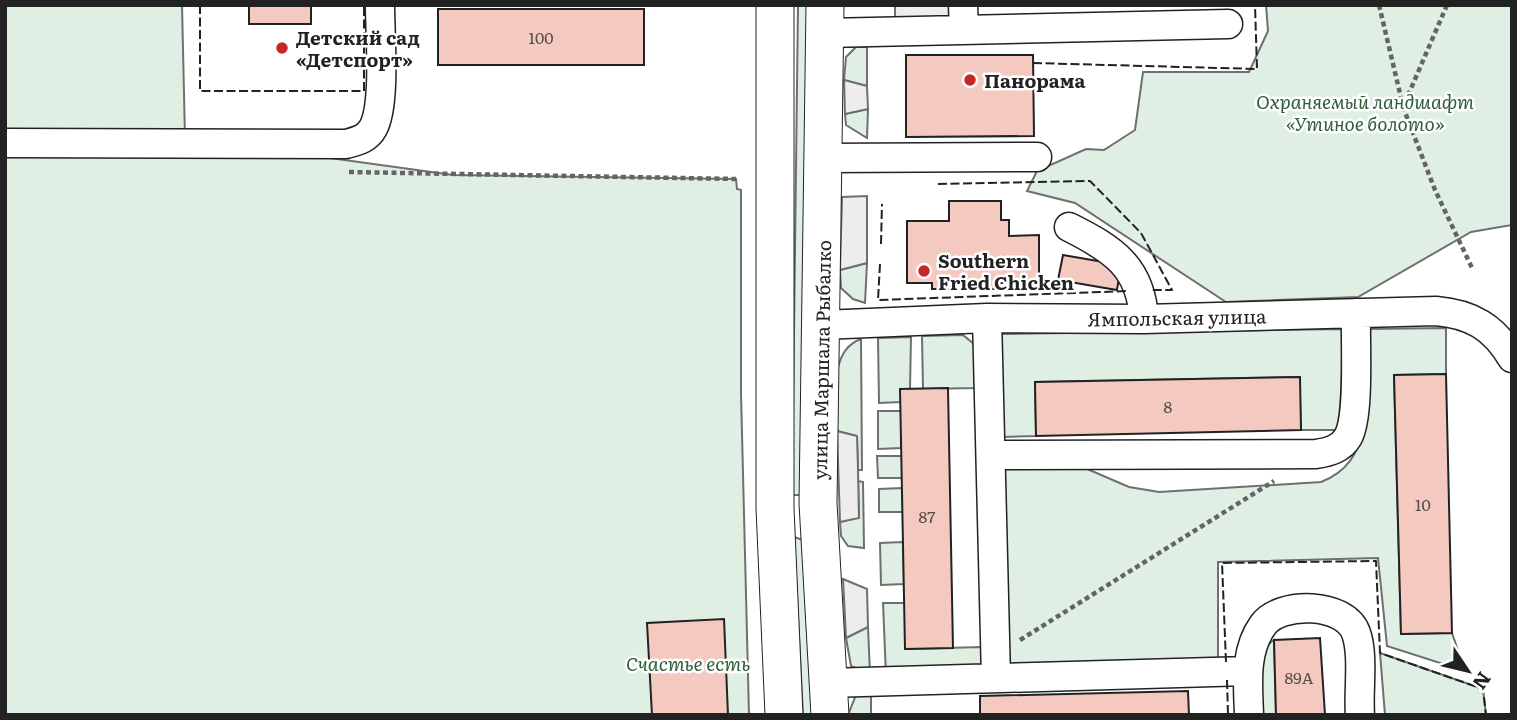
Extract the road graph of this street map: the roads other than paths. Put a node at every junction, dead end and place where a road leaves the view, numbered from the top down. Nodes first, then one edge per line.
1 (380, 5) edge
2 (775, 5) edge
3 (963, 18) edge
4 (826, 19) edge
5 (1228, 24) dead end
6 (5, 144) edge
7 (1037, 157) dead end
8 (825, 158) junction
9 (1069, 227) dead end
10 (1356, 313) junction
11 (987, 318) junction
12 (1144, 319) junction
13 (822, 325) junction
14 (1512, 358) edge
15 (991, 455) junction
16 (818, 503) junction
17 (775, 508) junction
18 (996, 667) junction
19 (1248, 671) junction
20 (829, 699) edge
21 (784, 715) edge
22 (1249, 715) edge
23 (1360, 715) edge

1 - 6 street
2 - 17 main road
3 - 4 street
3 - 5 street
4 - 8 main road, улица Маршала Рыбалко
7 - 8 street
8 - 13 main road, улица Маршала Рыбалко
9 - 12 street
10 - 12 street, Ямпольская улица
10 - 14 street, Ямпольская улица
10 - 15 street
11 - 12 street, Ямпольская улица
11 - 13 street, Ямпольская улица
11 - 15 street
13 - 16 main road, улица Маршала Рыбалко
15 - 18 street
16 - 17 main road
16 - 20 main road, улица Маршала Рыбалко
17 - 21 main road
18 - 19 street
18 - 20 street
19 - 22 street
19 - 23 street

